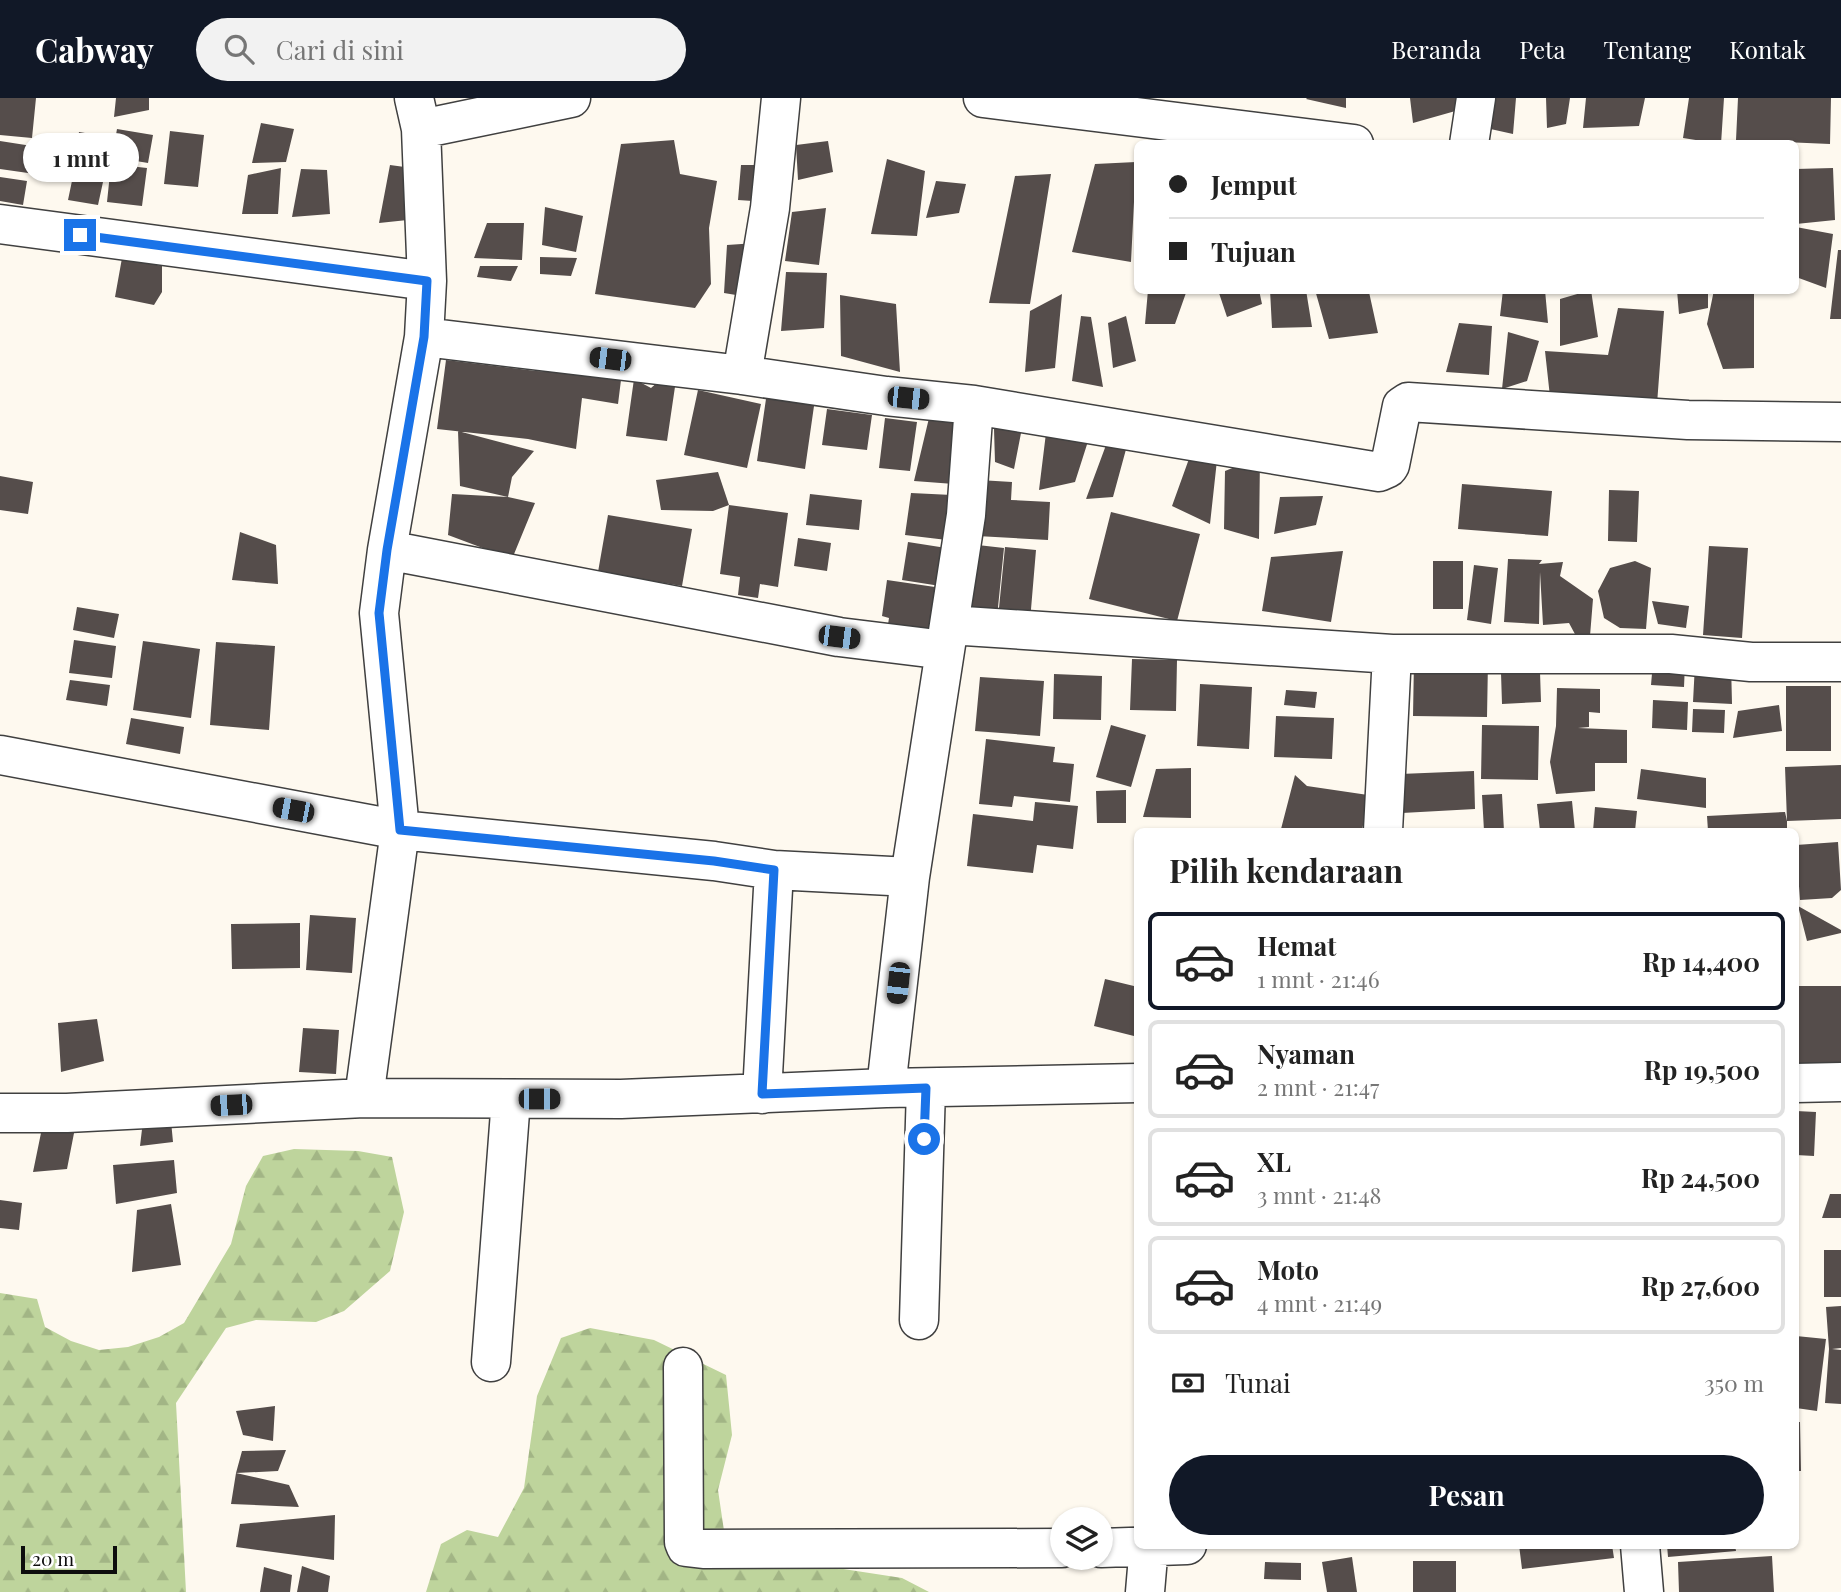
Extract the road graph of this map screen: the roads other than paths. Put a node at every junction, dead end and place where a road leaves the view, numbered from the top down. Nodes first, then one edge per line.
1 (571, 98) edge
2 (782, 98) edge
3 (983, 98) edge
4 (1476, 98) edge
5 (418, 113) edge
6 (1322, 140) edge
7 (1470, 140) edge
8 (0, 224) edge
9 (427, 281) junction
10 (424, 337) junction
11 (742, 375) junction
12 (974, 405) junction
13 (1841, 422) edge
14 (387, 550) junction
15 (947, 638) junction
16 (1392, 653) junction
17 (1841, 662) edge
18 (0, 755) edge
19 (1383, 828) edge
20 (400, 830) junction
21 (774, 870) junction
22 (910, 877) junction
23 (1841, 1082) edge
24 (1134, 1083) edge
25 (1799, 1083) edge
26 (886, 1088) junction
27 (926, 1088) junction
28 (762, 1094) junction
29 (364, 1098) junction
30 (511, 1099) junction
31 (0, 1113) edge
32 (919, 1320) dead end
33 (491, 1362) dead end
34 (683, 1367) dead end
35 (1134, 1547) edge
36 (1050, 1548) edge
37 (1113, 1548) edge
38 (1149, 1549) edge
39 (1640, 1549) edge
40 (1145, 1592) edge
41 (1644, 1592) edge

1 - 5 street
2 - 11 street
3 - 6 street
4 - 7 street
5 - 9 street
8 - 9 street
9 - 10 street
10 - 11 street
10 - 14 street
11 - 12 street
12 - 13 street
12 - 15 street
14 - 15 street
14 - 20 street
15 - 16 street
15 - 22 street
16 - 17 street
16 - 19 street
18 - 20 street
20 - 21 street
20 - 29 street
21 - 22 street
21 - 28 street
22 - 26 street
23 - 25 street
24 - 27 street
26 - 27 street
26 - 28 street
27 - 32 street
28 - 30 street
29 - 30 street
29 - 31 street
30 - 33 street
34 - 36 street
35 - 37 street
38 - 40 street
39 - 41 street

